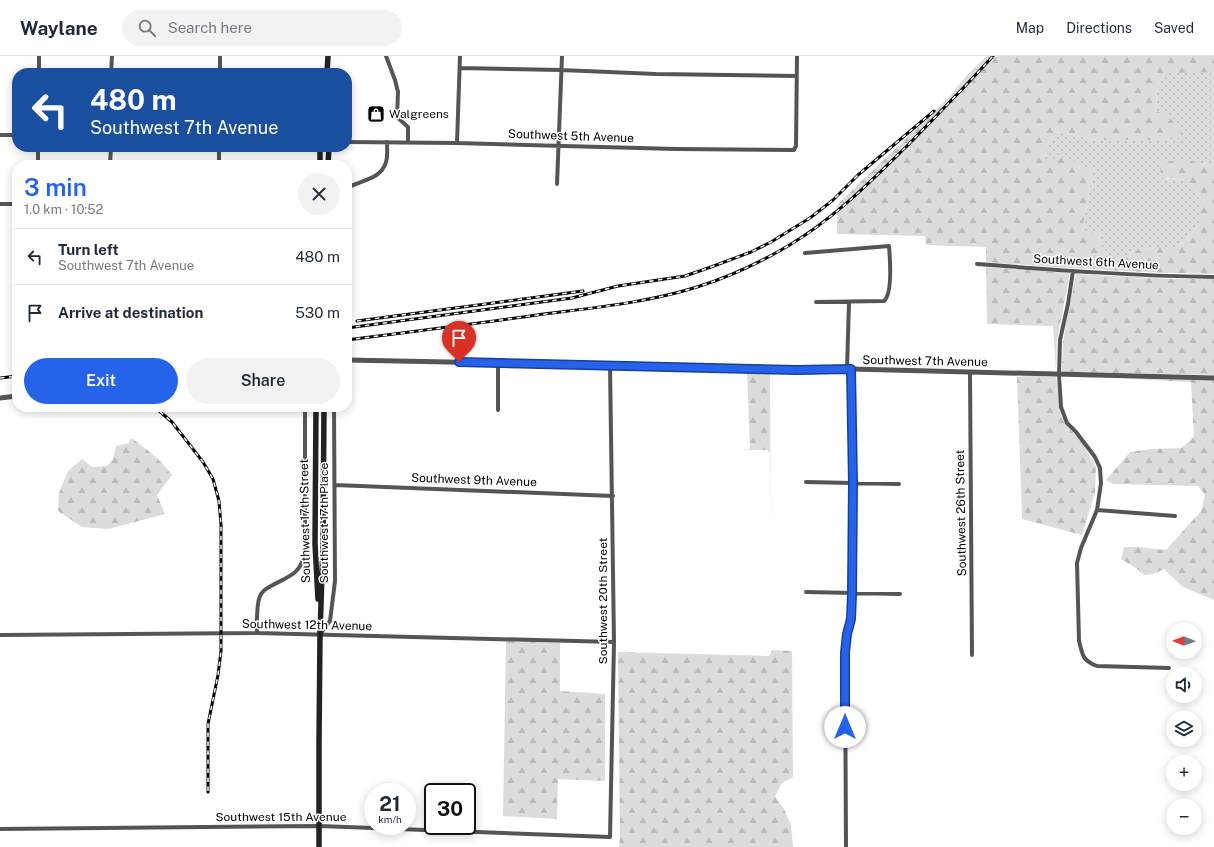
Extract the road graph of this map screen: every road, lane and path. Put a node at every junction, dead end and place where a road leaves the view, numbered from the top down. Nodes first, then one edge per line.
1 (39, 56) edge
2 (112, 56) edge
3 (220, 56) edge
4 (328, 56) edge
5 (386, 56) edge
6 (460, 56) edge
7 (562, 56) edge
8 (797, 56) edge
9 (39, 68) edge
10 (111, 68) edge
11 (220, 68) edge
12 (327, 68) edge
13 (460, 68) junction
14 (561, 70) junction
15 (797, 76) junction
16 (0, 135) edge
17 (12, 135) edge
18 (352, 142) edge
19 (387, 142) junction
20 (408, 142) junction
21 (457, 142) junction
22 (559, 146) junction
23 (557, 184) dead end
24 (352, 185) edge
25 (0, 204) edge
26 (12, 204) edge
27 (805, 253) dead end
28 (977, 264) dead end
29 (1073, 271) junction
30 (1214, 277) edge
31 (816, 302) dead end
32 (849, 302) junction
33 (352, 360) edge
34 (498, 364) junction
35 (610, 365) junction
36 (849, 369) junction
37 (970, 372) junction
38 (1059, 375) junction
39 (1214, 378) edge
40 (12, 397) edge
41 (0, 398) edge
42 (498, 410) dead end
43 (305, 412) edge
44 (316, 412) edge
45 (324, 412) edge
46 (334, 412) edge
47 (806, 482) dead end
48 (853, 483) junction
49 (899, 484) dead end
50 (335, 485) junction
51 (613, 496) junction
52 (1097, 510) junction
53 (1175, 516) dead end
54 (806, 592) dead end
55 (852, 594) junction
56 (900, 594) dead end
57 (257, 633) junction
58 (320, 634) junction
59 (0, 635) edge
60 (614, 642) junction
61 (972, 655) dead end
62 (1166, 668) edge
63 (320, 826) junction
64 (0, 829) edge
65 (610, 837) joint
66 (319, 847) edge
67 (846, 847) edge

1 - 9 street
2 - 10 street
3 - 11 street
4 - 12 main road
5 - 20 street
6 - 13 street
7 - 14 street
8 - 15 street
13 - 14 street
13 - 21 street
14 - 15 street
14 - 22 street
15 - 22 street, Southwest 5th Avenue
16 - 17 street
18 - 19 street, Southwest 5th Avenue
19 - 20 street, Southwest 5th Avenue
19 - 24 street
20 - 21 street, Southwest 5th Avenue
21 - 22 street, Southwest 5th Avenue
22 - 23 street
25 - 26 street
27 - 32 street
28 - 29 street, Southwest 6th Avenue
29 - 30 street, Southwest 6th Avenue
29 - 38 street
31 - 32 street
32 - 36 street
33 - 34 street, Southwest 7th Avenue
34 - 35 street, Southwest 7th Avenue
34 - 42 street
35 - 36 street, Southwest 7th Avenue
35 - 51 street, Southwest 20th Street
36 - 37 street, Southwest 7th Avenue
36 - 48 street
37 - 38 street, Southwest 7th Avenue
37 - 61 street, Southwest 26th Street
38 - 39 street, Southwest 7th Avenue
38 - 52 street
40 - 41 street
43 - 57 street
44 - 58 main road, Southwest 17th Street
45 - 58 main road, Southwest 17th Street
46 - 50 street, Southwest 17th Place
47 - 48 street
48 - 49 street
48 - 55 street
50 - 51 street, Southwest 9th Avenue
50 - 58 street, Southwest 17th Place
51 - 60 street, Southwest 20th Street
52 - 53 street
52 - 62 street
54 - 55 street
55 - 56 street
55 - 67 street
57 - 58 street, Southwest 12th Avenue
57 - 59 street, Southwest 12th Avenue
58 - 60 street, Southwest 12th Avenue
58 - 63 main road, Southwest 17th Street
60 - 65 street, Southwest 20th Street
63 - 64 street, Southwest 15th Avenue
63 - 65 street, Southwest 15th Avenue
63 - 66 main road, Southwest 17th Street

